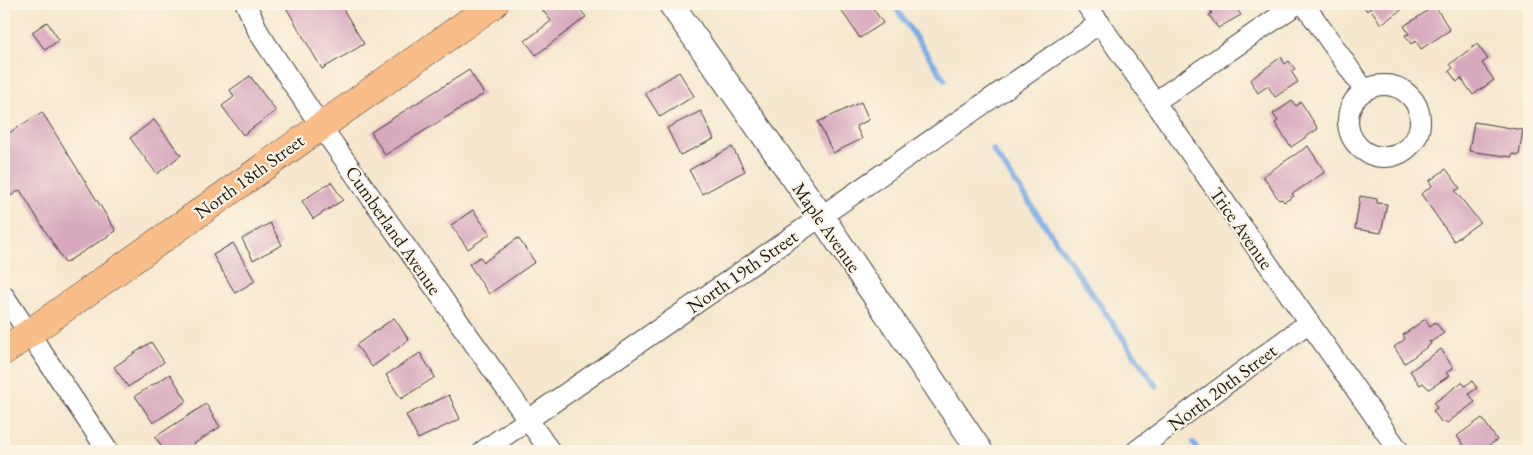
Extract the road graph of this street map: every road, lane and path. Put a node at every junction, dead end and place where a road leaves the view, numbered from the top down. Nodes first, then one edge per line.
1 (246, 4) edge
2 (494, 4) edge
3 (672, 4) edge
4 (1086, 4) edge
5 (1297, 4) edge
6 (1304, 4) edge
7 (1100, 23) junction
8 (1365, 91) dead end
9 (1155, 102) junction
10 (320, 125) junction
11 (821, 216) junction
12 (4, 296) edge
13 (1308, 323) junction
14 (28, 334) junction
15 (4, 350) edge
16 (529, 420) junction
17 (108, 451) edge
18 (483, 451) edge
19 (550, 451) edge
20 (980, 451) edge
21 (1136, 451) edge
22 (1399, 451) edge

1 - 10 street, Cumberland Avenue
2 - 10 main road, North 18th Street
3 - 11 street, Maple Avenue
4 - 7 street, Trice Avenue
5 - 9 street
6 - 8 street
7 - 9 street, Trice Avenue
7 - 11 street, North 19th Street
9 - 13 street, Trice Avenue
10 - 14 main road, North 18th Street
10 - 16 street, Cumberland Avenue
11 - 16 street, North 19th Street
11 - 20 street, Maple Avenue
12 - 14 street
13 - 21 street, North 20th Street
13 - 22 street, Trice Avenue
14 - 15 main road, North 18th Street
14 - 17 street
16 - 18 street, North 19th Street
16 - 19 street, Cumberland Avenue

